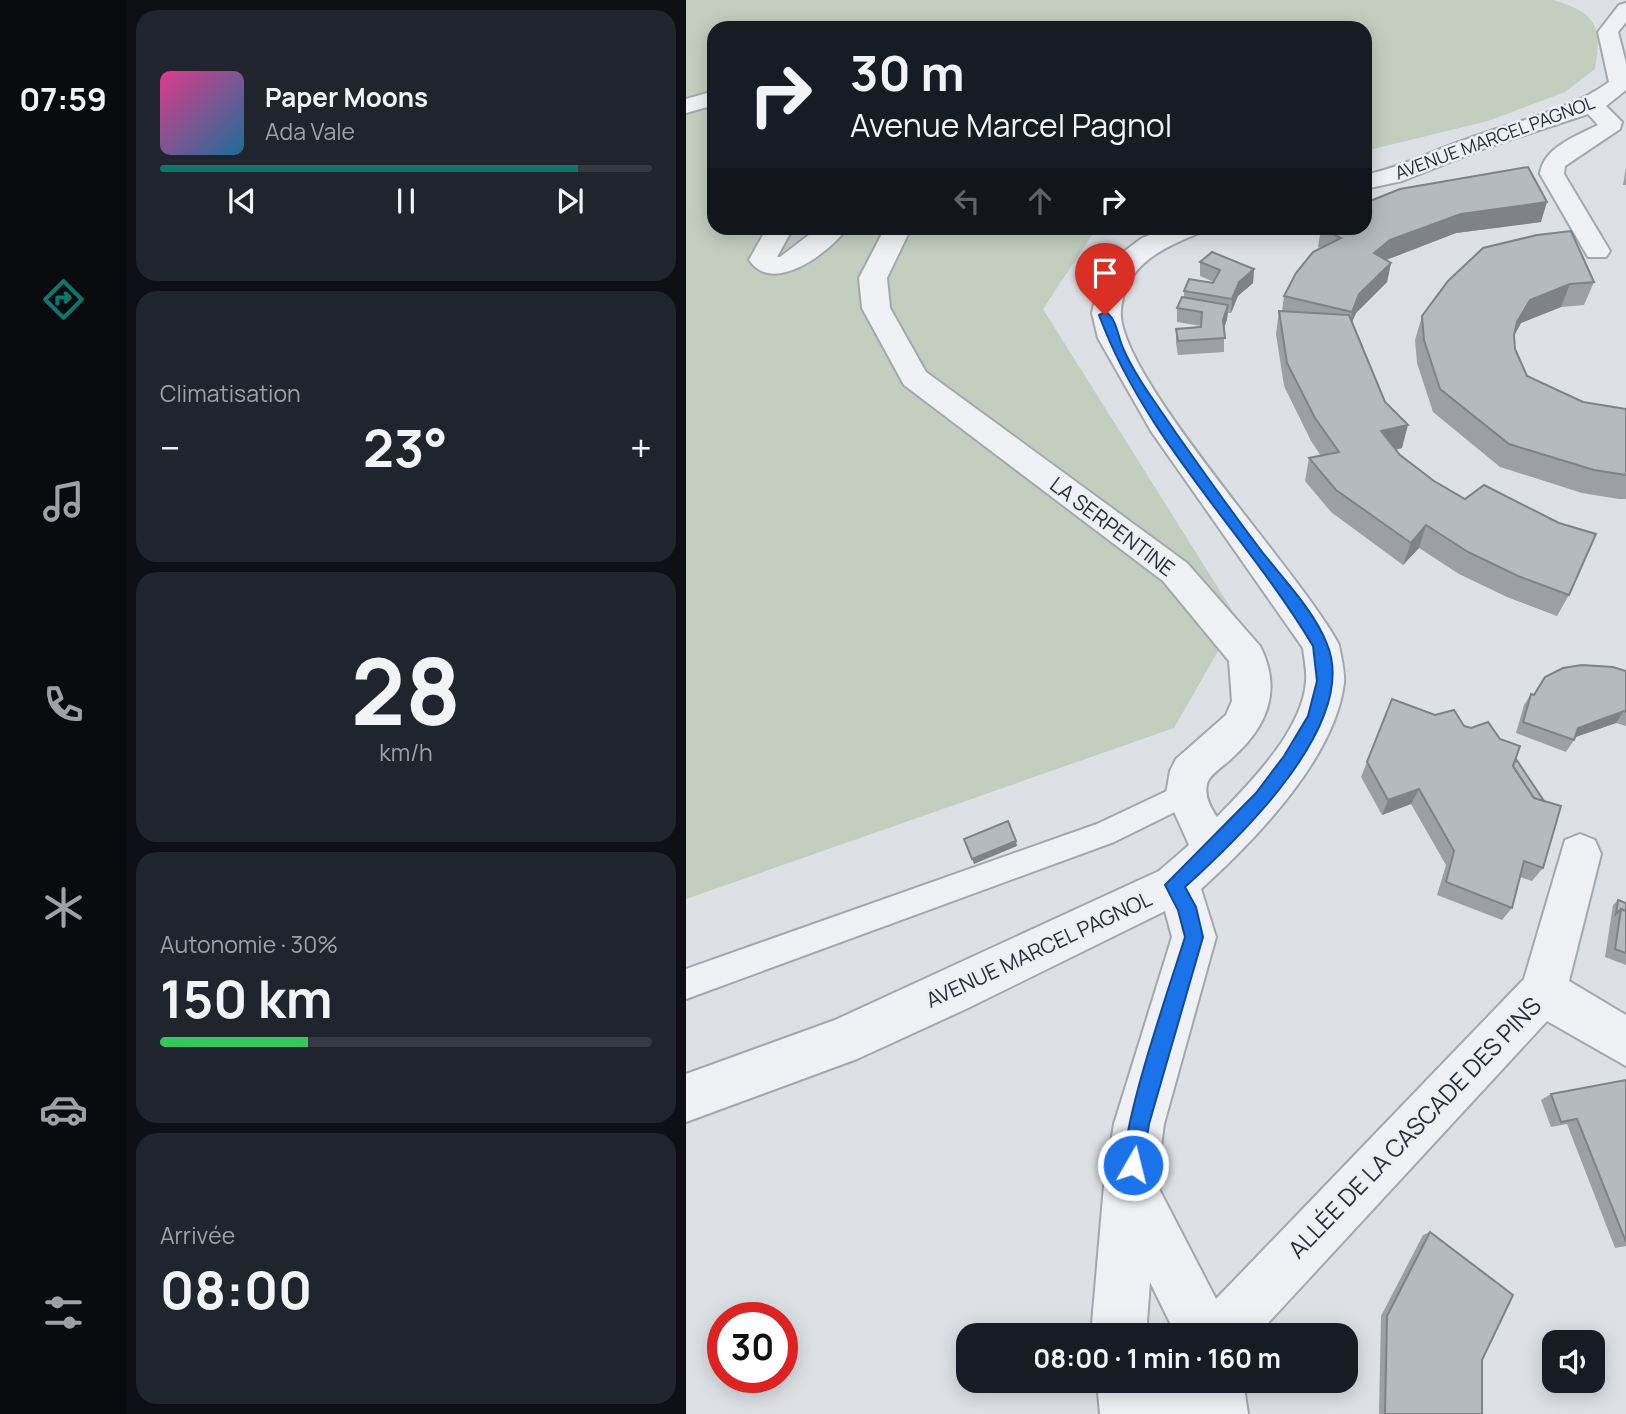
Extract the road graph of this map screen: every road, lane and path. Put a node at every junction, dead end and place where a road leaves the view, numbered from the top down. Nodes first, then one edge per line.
1 (1599, 3) dead end
2 (1625, 12) edge
3 (1623, 82) edge
4 (707, 100) edge
5 (1592, 105) junction
6 (686, 106) edge
7 (1372, 180) edge
8 (776, 235) edge
9 (825, 235) edge
10 (894, 235) edge
11 (1173, 235) edge
12 (1597, 251) dead end
13 (1186, 793) junction
14 (1215, 849) junction
15 (1580, 853) dead end
16 (1174, 885) junction
17 (686, 984) edge
18 (1543, 992) junction
19 (1626, 1042) edge
20 (686, 1098) edge
21 (1130, 1186) junction
22 (1120, 1323) edge
23 (1199, 1323) edge
24 (1232, 1323) edge
25 (1126, 1393) edge
26 (1178, 1393) edge
27 (1216, 1393) edge
28 (1129, 1414) edge
29 (1162, 1414) edge
30 (1219, 1414) edge

1 - 2 street
2 - 3 street, AVENUE MARCEL PAGNOL
3 - 5 street, AVENUE MARCEL PAGNOL
4 - 6 street
5 - 7 street, AVENUE MARCEL PAGNOL
5 - 12 street
8 - 9 street
10 - 13 street, LA SERPENTINE
11 - 14 street, AVENUE MARCEL PAGNOL
13 - 14 street
13 - 17 lane
14 - 16 street, AVENUE MARCEL PAGNOL
15 - 18 street
16 - 20 street, AVENUE MARCEL PAGNOL
16 - 21 street
18 - 19 street, ALLÉE DE LA CASCADE DES PINS
18 - 24 street, ALLÉE DE LA CASCADE DES PINS
21 - 22 street
21 - 23 street
25 - 28 street
26 - 29 street
27 - 30 street

